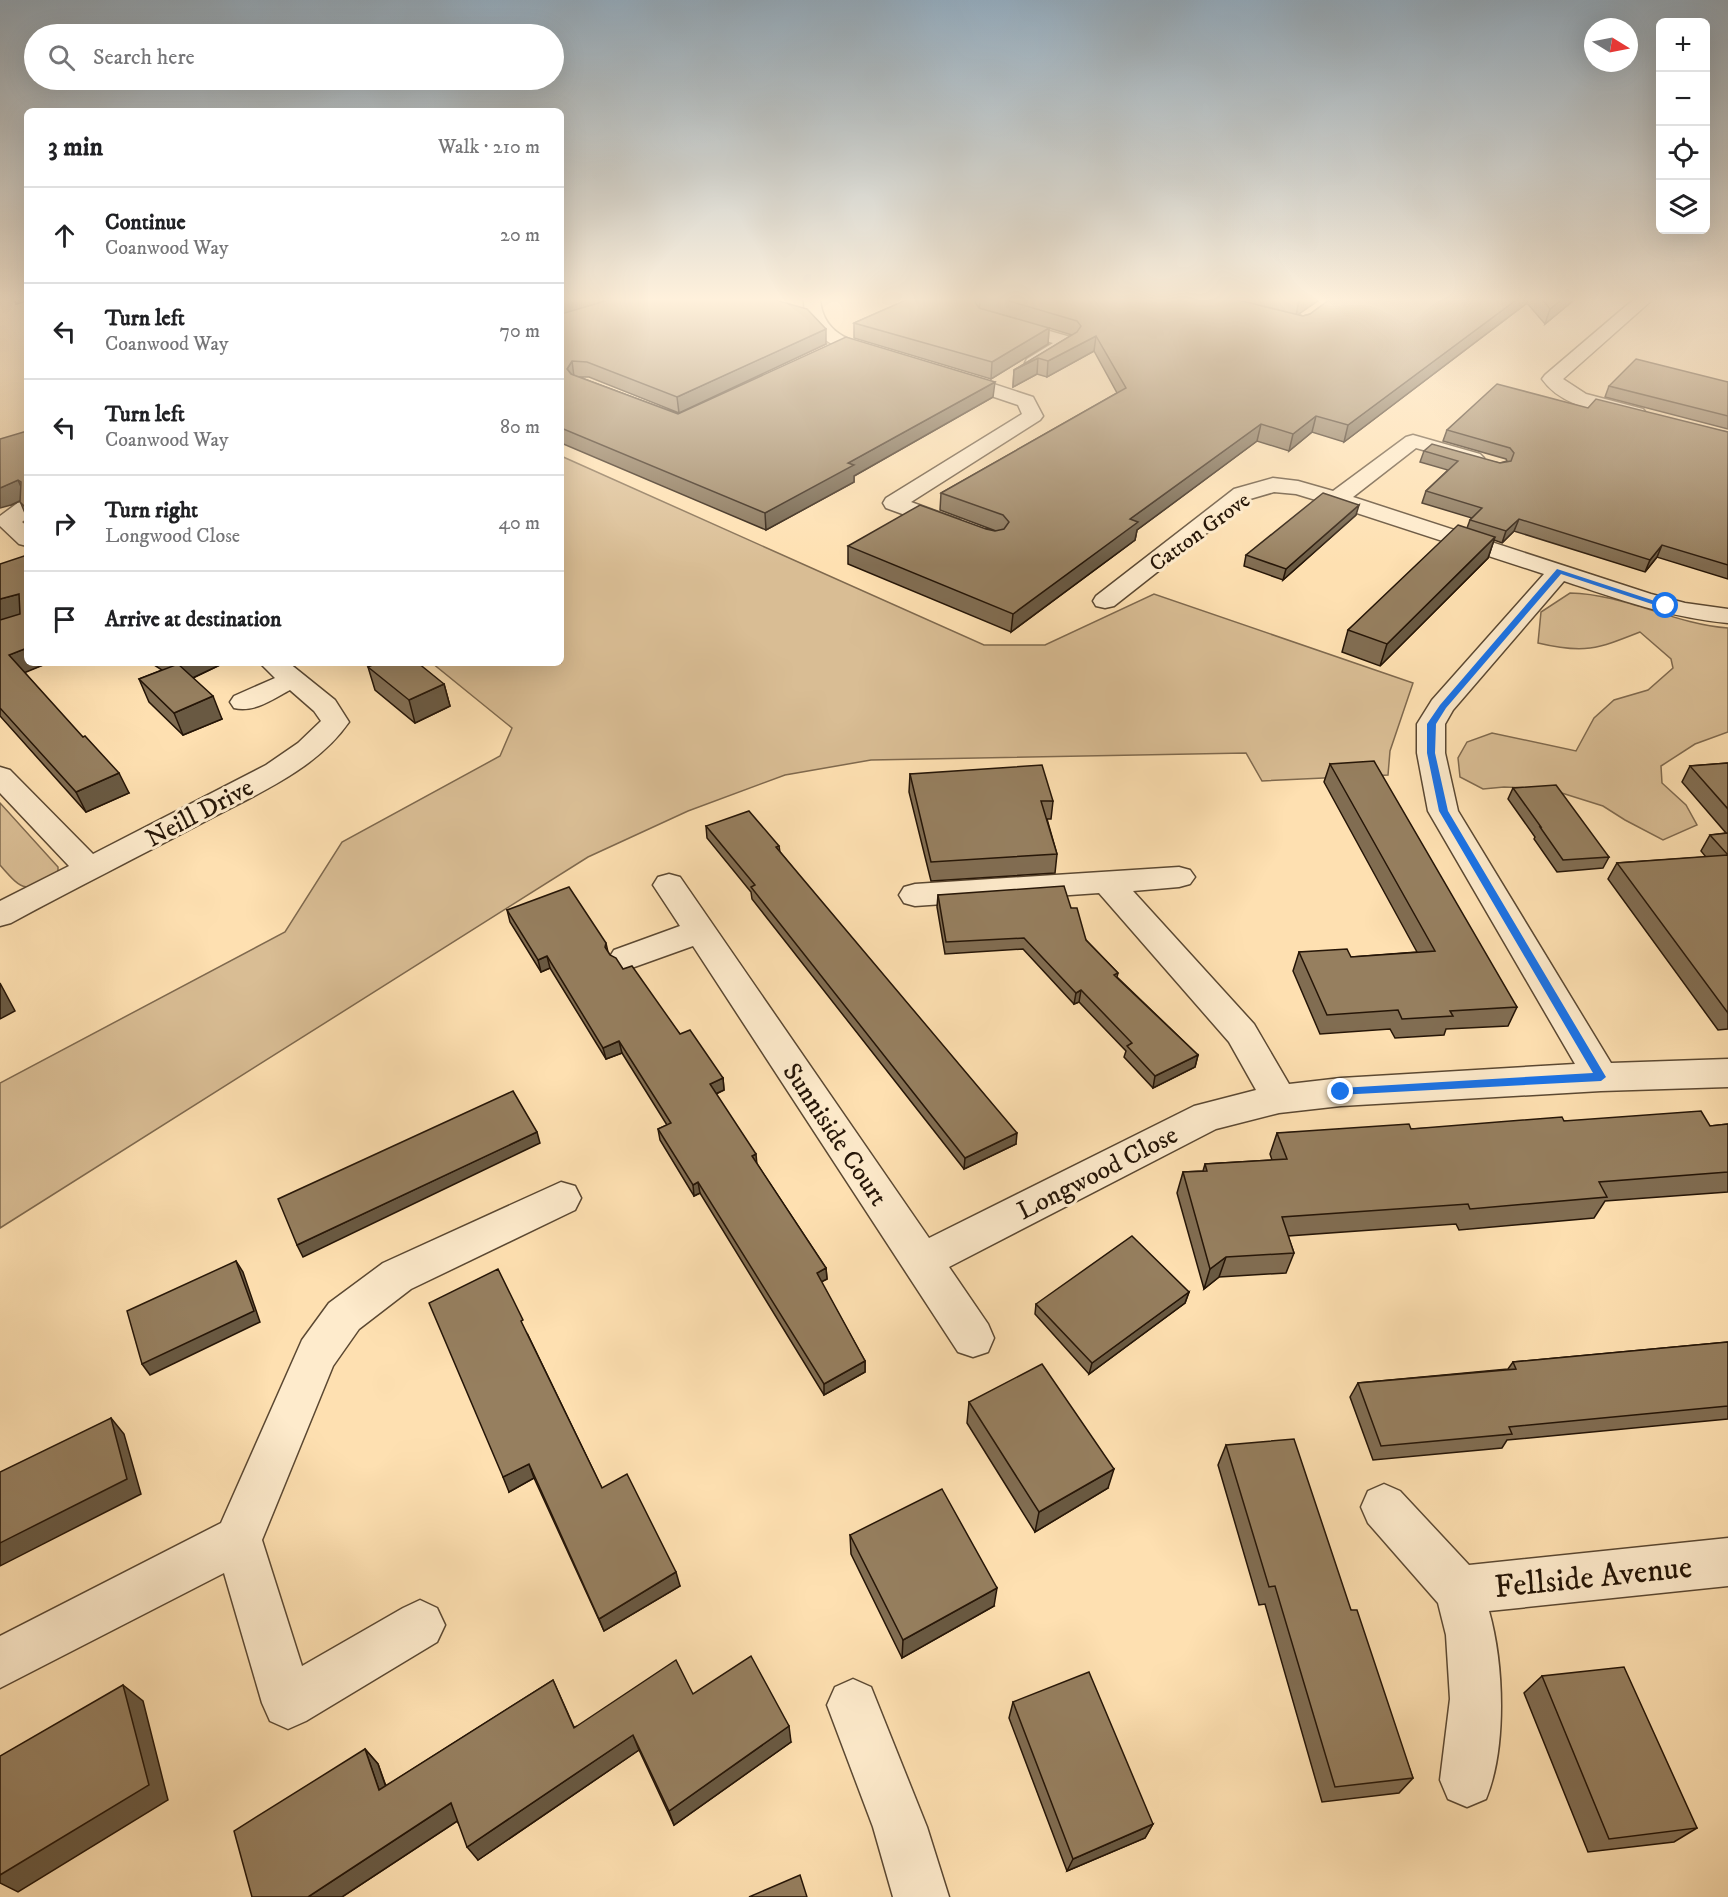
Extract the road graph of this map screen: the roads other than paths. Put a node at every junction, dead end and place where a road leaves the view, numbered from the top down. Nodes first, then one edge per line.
1 (1015, 389) edge
2 (1559, 389) edge
3 (1659, 419) edge
4 (1497, 466) edge
5 (1337, 499) junction
6 (24, 509) edge
7 (4, 522) edge
8 (971, 532) edge
9 (24, 537) edge
10 (1559, 571) junction
11 (1105, 602) dead end
12 (1728, 616) edge
13 (283, 671) edge
14 (244, 702) dead end
15 (0, 776) edge
16 (90, 870) junction
17 (1179, 877) dead end
18 (1107, 882) junction
19 (669, 885) dead end
20 (915, 895) dead end
21 (5, 905) edge
22 (699, 931) junction
23 (626, 958) dead end
24 (1728, 1073) edge
25 (1601, 1077) junction
26 (1279, 1099) junction
27 (561, 1198) dead end
28 (922, 1261) junction
29 (973, 1338) dead end
30 (1384, 1507) dead end
31 (238, 1540) junction
32 (1728, 1562) edge
33 (1459, 1590) junction
34 (420, 1625) dead end
35 (0, 1663) edge
36 (853, 1705) dead end
37 (1467, 1780) dead end
38 (921, 1897) edge

1 - 8 street
2 - 3 street
4 - 5 street
5 - 10 street, Catton Grove
5 - 11 street, Catton Grove
6 - 7 street
7 - 9 street
10 - 12 street, Catton Grove
10 - 25 street
13 - 14 street, Neill Drive
13 - 16 street, Neill Drive
15 - 16 street
16 - 21 street, Neill Drive
17 - 18 street
18 - 20 street
18 - 26 street
19 - 22 street, Sunniside Court
22 - 23 street
22 - 28 street, Sunniside Court
24 - 25 street, Longwood Close
25 - 26 street, Longwood Close
26 - 28 street, Longwood Close
27 - 31 street
28 - 29 street, Sunniside Court
30 - 33 street, Fellside Avenue
31 - 34 street
31 - 35 street
32 - 33 street, Fellside Avenue
33 - 37 street, Fellside Avenue
36 - 38 street

